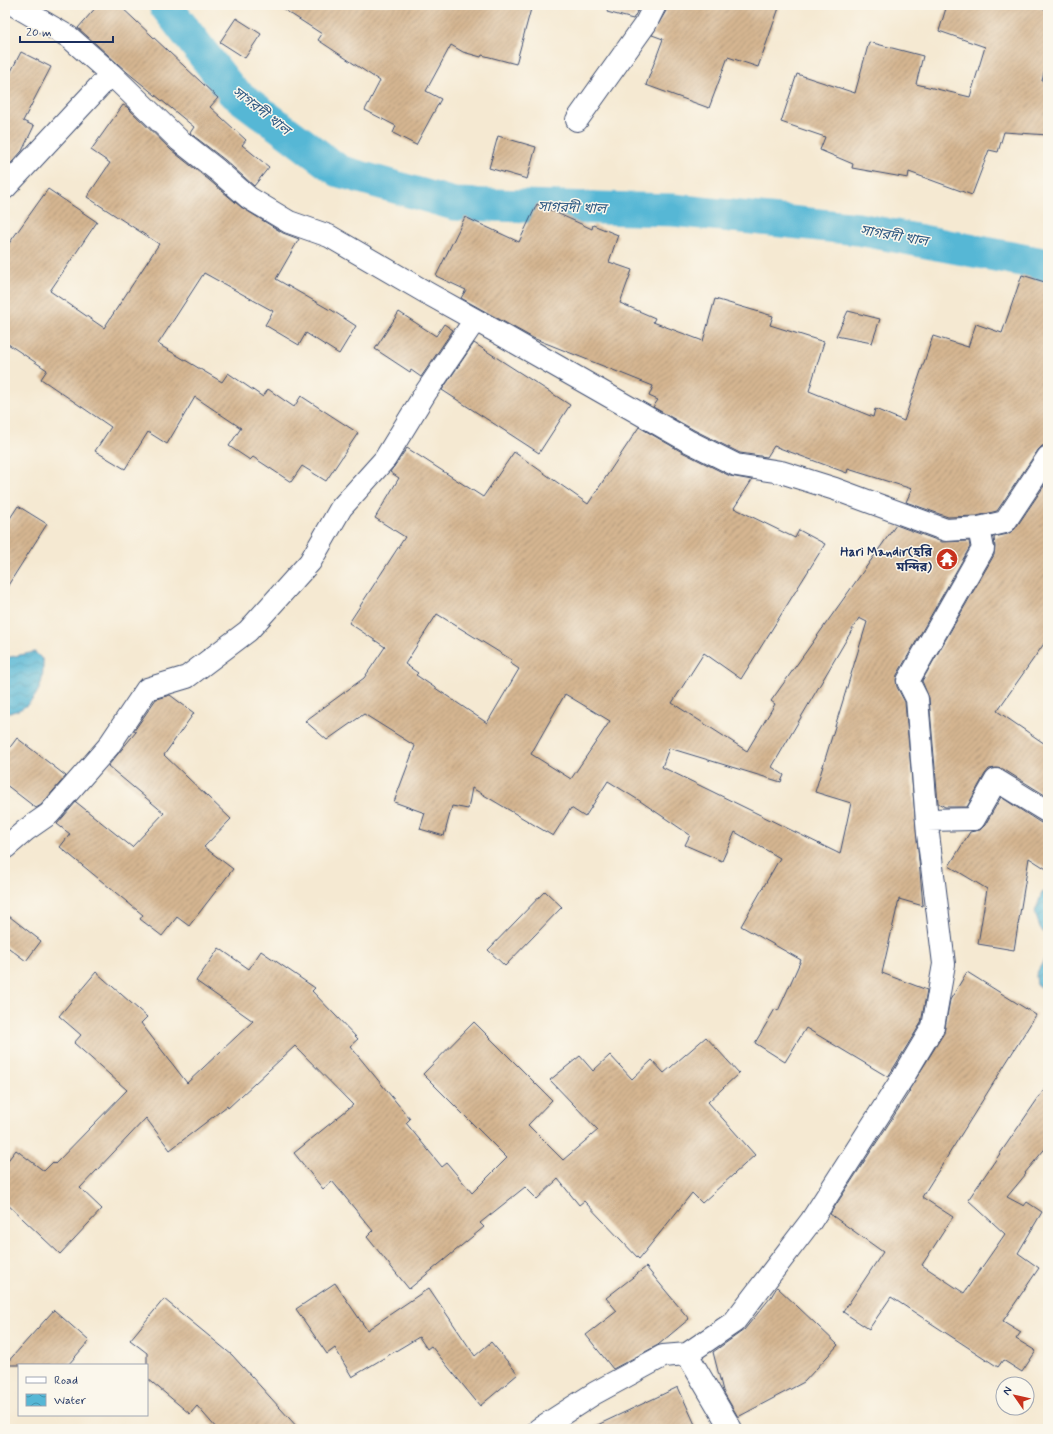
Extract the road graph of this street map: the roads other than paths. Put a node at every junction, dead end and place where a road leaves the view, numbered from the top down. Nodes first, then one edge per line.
1 (14, 5) edge
2 (655, 5) edge
3 (111, 74) junction
4 (577, 120) dead end
5 (5, 188) edge
6 (475, 320) junction
7 (1048, 457) edge
8 (979, 528) junction
9 (1048, 812) edge
10 (927, 820) junction
11 (5, 848) edge
12 (687, 1354) junction
13 (539, 1429) edge
14 (732, 1429) edge

1 - 3 street
2 - 4 street
3 - 5 street
3 - 6 street
6 - 8 street
6 - 11 street
7 - 8 street
8 - 10 street
9 - 10 street
10 - 12 street
12 - 13 street
12 - 14 street

